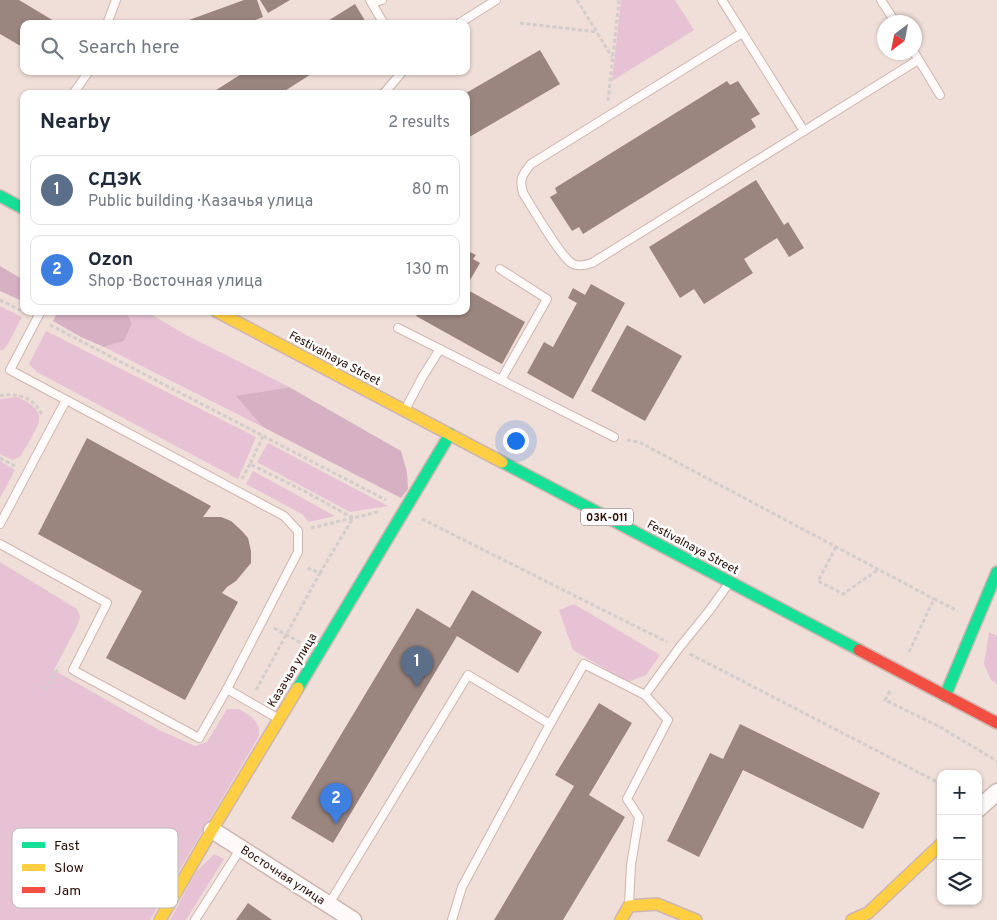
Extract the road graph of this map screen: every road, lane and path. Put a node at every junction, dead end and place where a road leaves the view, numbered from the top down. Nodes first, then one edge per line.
1 (116, 0) edge
2 (382, 0) edge
3 (496, 0) edge
4 (577, 0) edge
5 (619, 0) edge
6 (722, 0) edge
7 (881, 0) edge
8 (371, 1) edge
9 (891, 15) edge
10 (108, 20) edge
11 (382, 20) edge
12 (464, 20) edge
13 (520, 23) dead end
14 (597, 32) junction
15 (742, 33) junction
16 (612, 58) junction
17 (918, 60) joint
18 (86, 75) edge
19 (400, 75) edge
20 (76, 90) edge
21 (388, 90) edge
22 (940, 95) dead end
23 (615, 112) junction
24 (804, 131) junction
25 (0, 196) edge
26 (20, 207) edge
27 (500, 270) dead end
28 (0, 300) edge
29 (20, 308) edge
30 (39, 315) edge
31 (224, 315) edge
32 (398, 328) dead end
33 (440, 349) junction
34 (501, 380) junction
35 (0, 396) edge
36 (66, 400) junction
37 (405, 410) junction
38 (43, 420) dead end
39 (450, 434) junction
40 (263, 436) junction
41 (614, 437) joint
42 (0, 458) edge
43 (18, 468) dead end
44 (405, 510) junction
45 (353, 518) junction
46 (0, 524) edge
47 (298, 531) junction
48 (0, 544) edge
49 (836, 546) junction
50 (879, 570) junction
51 (299, 572) dead end
52 (997, 572) edge
53 (320, 573) junction
54 (729, 582) junction
55 (934, 599) dead end
56 (271, 626) dead end
57 (286, 635) junction
58 (679, 648) junction
59 (319, 653) junction
60 (60, 666) dead end
61 (227, 689) junction
62 (46, 690) dead end
63 (255, 693) dead end
64 (645, 695) junction
65 (945, 696) junction
66 (279, 719) junction
67 (997, 723) edge
68 (550, 724) junction
69 (937, 782) edge
70 (997, 792) edge
71 (982, 805) edge
72 (212, 830) junction
73 (241, 848) junction
74 (937, 848) edge
75 (178, 889) edge
76 (328, 904) junction
77 (629, 906) junction
78 (167, 908) edge
79 (870, 917) edge
80 (160, 920) edge
81 (195, 920) edge
82 (353, 920) edge
83 (452, 920) edge
84 (621, 920) edge
85 (696, 920) edge
86 (852, 920) edge

1 - 10 lane
2 - 8 lane
3 - 12 lane
4 - 14 path
5 - 16 path
6 - 15 lane
7 - 9 lane
8 - 11 lane
13 - 14 path
14 - 16 path
15 - 23 lane
15 - 24 lane
16 - 23 path
17 - 22 lane
17 - 24 lane
18 - 20 lane
19 - 21 lane
23 - 24 lane
25 - 26 street
27 - 34 lane
28 - 29 path
30 - 36 lane
30 - 40 path
31 - 37 street, Festivalnaya Street / 03К-011
32 - 33 lane
33 - 34 lane
33 - 37 lane
34 - 41 lane
35 - 38 path
36 - 46 lane
36 - 47 lane
37 - 39 street, Festivalnaya Street / 03К-011
39 - 44 street, Казачья улица
39 - 54 street, Festivalnaya Street / 03К-011
40 - 44 path
40 - 45 path
41 - 49 path
42 - 43 path
44 - 45 path
44 - 58 path
44 - 59 street, Казачья улица
45 - 47 path
45 - 53 path
47 - 61 lane
48 - 61 lane
49 - 50 path
49 - 50 path
50 - 55 path
51 - 53 path
52 - 65 street
53 - 57 path
54 - 58 lane
54 - 65 street, Festivalnaya Street / 03К-011
56 - 57 path
57 - 59 path
57 - 63 path
58 - 64 lane
58 - 69 path
59 - 66 street, Казачья улица
60 - 62 path
61 - 66 lane
64 - 68 lane
64 - 77 lane
65 - 67 street, Festivalnaya Street / 03К-011
66 - 72 street, Казачья улица
68 - 76 lane
68 - 83 lane
70 - 71 street
72 - 73 street, Восточная улица
72 - 75 street, Казачья улица
73 - 76 street, Восточная улица
73 - 81 lane
74 - 79 street
76 - 82 street, Восточная улица
77 - 84 street
77 - 85 street
78 - 80 street, Казачья улица
79 - 86 street

